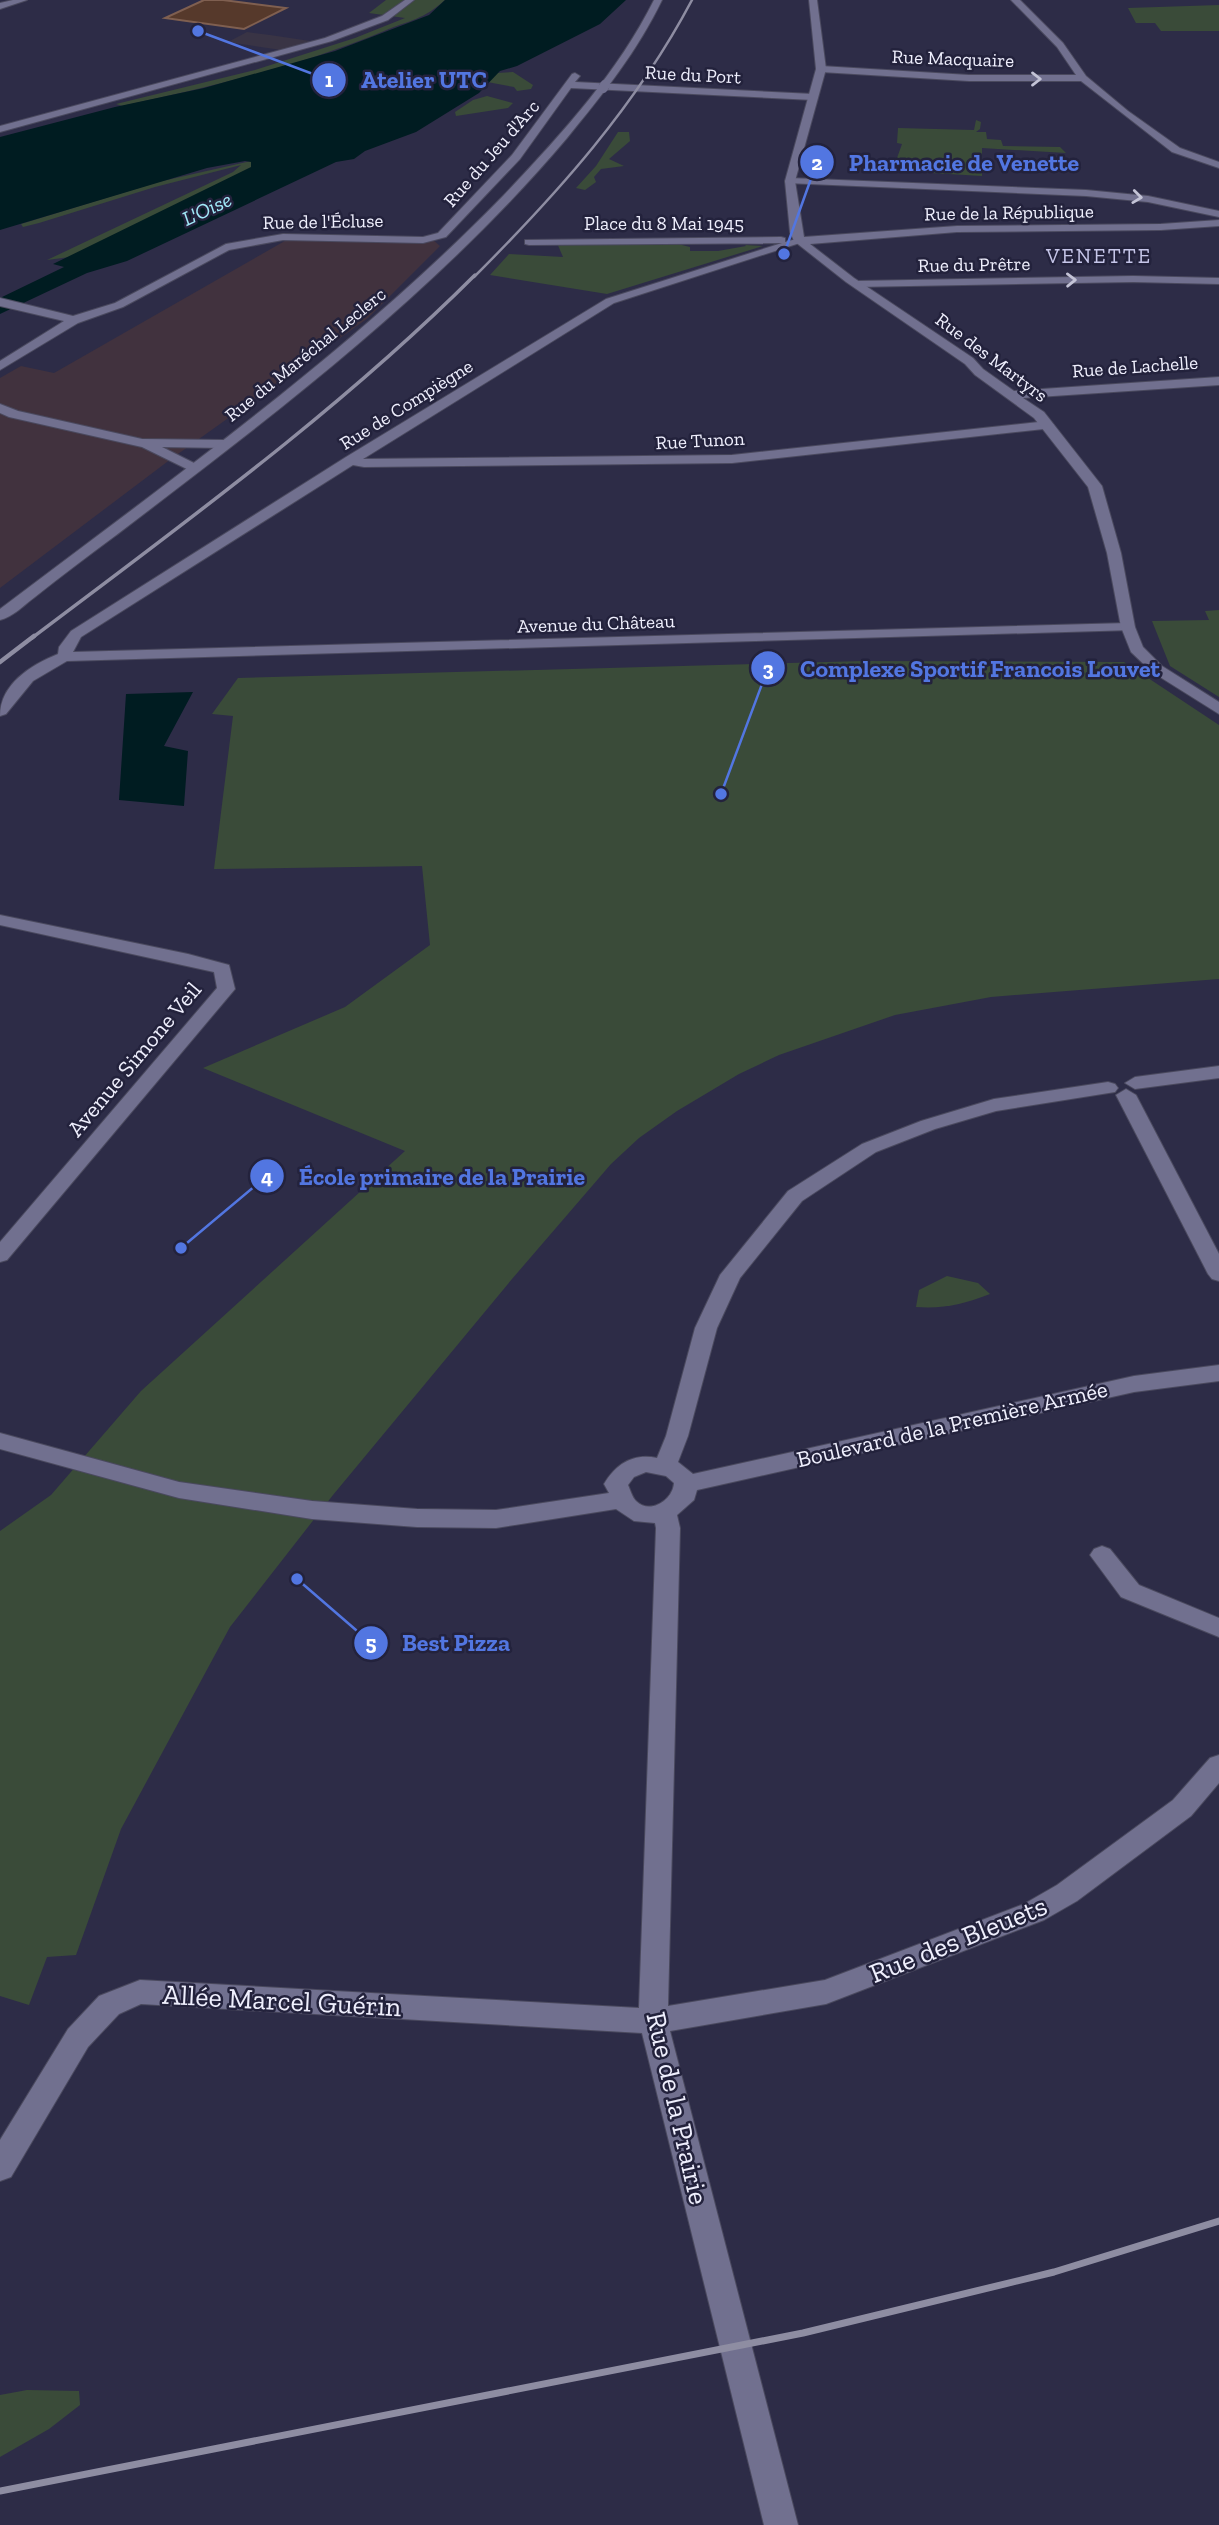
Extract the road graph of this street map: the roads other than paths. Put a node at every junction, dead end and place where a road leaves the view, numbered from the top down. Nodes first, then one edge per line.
1 (23, 0) edge
2 (410, 0) edge
3 (658, 0) edge
4 (813, 0) edge
5 (1015, 0) edge
6 (0, 6) edge
7 (821, 69) junction
8 (1083, 78) junction
9 (573, 80) joint
10 (813, 97) junction
11 (0, 129) edge
12 (1219, 165) edge
13 (790, 181) junction
14 (1219, 214) edge
15 (1219, 223) edge
16 (423, 240) joint
17 (800, 241) junction
18 (528, 242) dead end
19 (1219, 281) edge
20 (856, 284) junction
21 (0, 302) edge
22 (74, 320) junction
23 (0, 366) edge
24 (1219, 381) edge
25 (1012, 395) junction
26 (0, 408) edge
27 (1048, 425) junction
28 (142, 443) junction
29 (177, 443) junction
30 (224, 444) junction
31 (164, 453) junction
32 (351, 460) junction
33 (193, 468) junction
34 (0, 617) edge
35 (1128, 627) junction
36 (65, 657) junction
37 (1219, 709) edge
38 (0, 711) edge
39 (0, 920) edge
40 (1219, 1072) edge
41 (1123, 1089) junction
42 (0, 1255) edge
43 (1219, 1274) edge
44 (1219, 1373) edge
45 (0, 1441) edge
46 (665, 1465) junction
47 (687, 1484) junction
48 (620, 1500) junction
49 (664, 1513) junction
50 (1102, 1555) dead end
51 (1219, 1628) edge
52 (1219, 1765) edge
53 (653, 2021) junction
54 (0, 2167) edge
55 (781, 2525) edge

1 - 6 street
2 - 11 street
3 - 30 street, Rue du Maréchal Leclerc
4 - 7 street
5 - 8 street
7 -> 8 street, Rue Macquaire
7 - 10 street
8 - 12 street
9 - 10 street, Rue du Port
9 - 16 street, Rue du Jeu d'Arc
10 - 13 street
13 -> 14 street
13 - 17 street
15 - 17 street, Rue de la République
16 - 22 street, Rue de l'Écluse
17 - 18 street, Place du 8 Mai 1945
17 - 20 street, Rue des Martyrs
17 - 32 street, Rue de Compiègne
20 -> 19 street, Rue du Prêtre
20 - 25 street, Rue des Martyrs
21 - 22 street
22 - 23 street, Rue de l'Écluse
24 - 25 street, Rue de Lachelle
25 - 27 street, Rue des Martyrs
26 - 28 street
27 - 32 street, Rue Tunon
27 - 35 street, Rue des Martyrs
28 - 29 street
28 - 31 street
29 - 30 street
29 - 31 street
30 - 33 street, Rue du Maréchal Leclerc
31 - 33 street
32 - 36 street, Rue de Compiègne
33 - 34 street, Rue du Maréchal Leclerc
35 - 36 street, Avenue du Château
35 - 37 street, Rue des Martyrs
36 - 38 street
39 - 42 street, Avenue Simone Veil
40 - 41 street
41 - 43 street
41 - 46 street
44 - 47 street, Boulevard de la Première Armée
45 - 48 street
46 - 47 street
46 - 48 street
47 - 49 street
48 - 49 street
49 - 53 street, Rue de la Prairie
50 - 51 street
52 - 53 street, Rue des Bleuets
53 - 54 street, Allée Marcel Guérin
53 - 55 street, Rue de la Prairie

